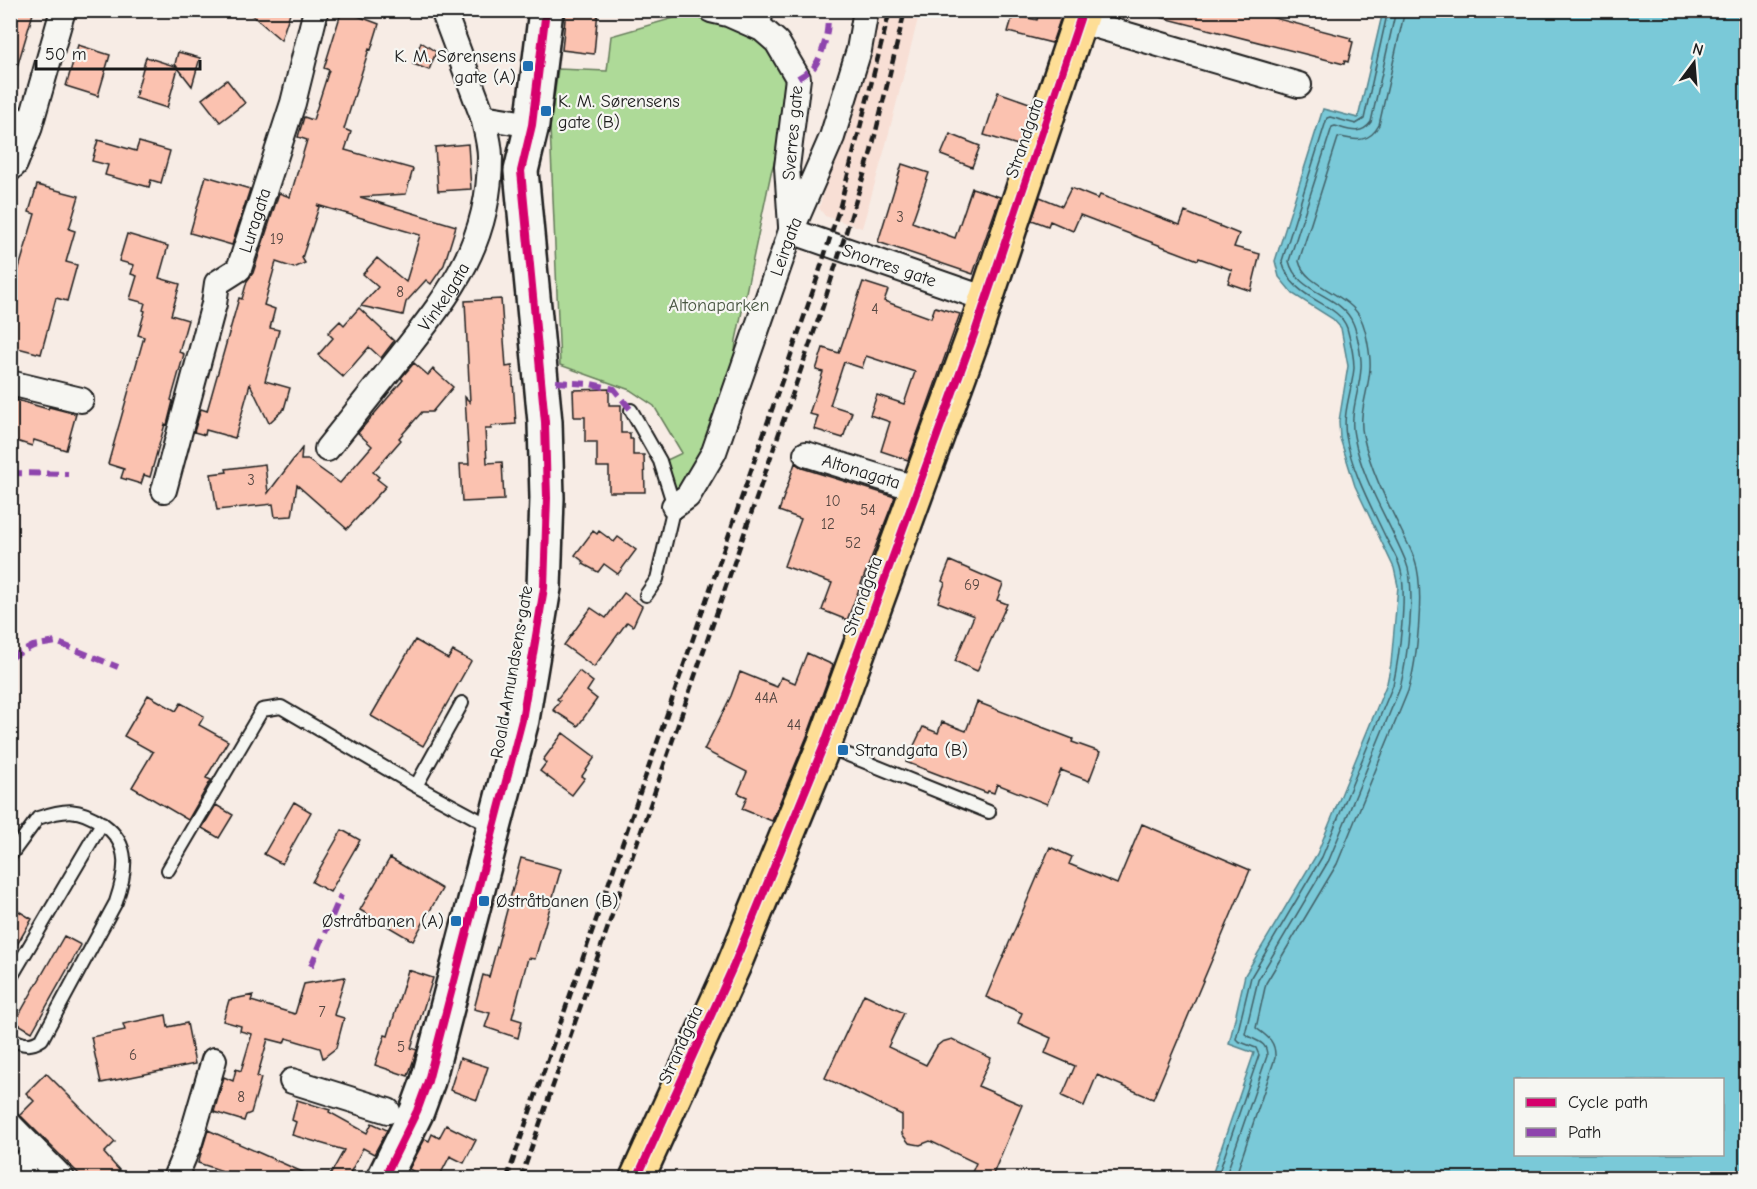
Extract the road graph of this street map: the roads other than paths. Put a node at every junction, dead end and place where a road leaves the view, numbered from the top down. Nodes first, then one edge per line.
1 (63, 10) edge
2 (316, 10) edge
3 (442, 10) edge
4 (546, 10) edge
5 (711, 10) edge
6 (866, 10) edge
7 (1082, 16) edge
8 (765, 20) edge
9 (1299, 85) dead end
10 (483, 117) junction
11 (20, 122) edge
12 (532, 126) junction
13 (10, 169) edge
14 (791, 231) junction
15 (986, 299) junction
16 (10, 382) edge
17 (81, 400) dead end
18 (631, 410) dead end
19 (327, 449) dead end
20 (806, 454) dead end
21 (918, 489) junction
22 (164, 490) dead end
23 (674, 506) junction
24 (646, 595) dead end
25 (462, 703) dead end
26 (824, 745) junction
27 (416, 786) junction
28 (989, 812) dead end
29 (102, 823) junction
30 (496, 826) junction
31 (10, 856) edge
32 (168, 870) dead end
33 (10, 980) edge
34 (10, 1038) edge
35 (214, 1060) dead end
36 (292, 1081) dead end
37 (388, 1111) dead end
38 (10, 1125) edge
39 (34, 1150) junction
40 (15, 1179) edge
41 (62, 1179) edge
42 (175, 1179) edge
43 (384, 1179) edge
44 (637, 1179) edge

1 - 11 street
2 - 22 street, Luragata
3 - 10 street, Vinkelgata
4 - 12 street, Roald Amundsens gate
5 - 8 street, Sverres gate
6 - 14 street, Leirgata
7 - 9 street
7 - 15 main road, Strandgata
8 - 14 street, Sverres gate
10 - 12 street
10 - 19 street, Vinkelgata
11 - 13 street
12 - 30 street, Roald Amundsens gate
14 - 15 street, Snorres gate
14 - 23 street, Leirgata
15 - 21 main road, Strandgata
16 - 17 street
18 - 23 lane
20 - 21 street, Altonagata
21 - 26 main road, Strandgata
23 - 24 lane
25 - 27 lane
26 - 28 lane
26 - 44 main road, Strandgata
27 - 30 lane
27 - 32 lane
29 - 31 lane
29 - 33 lane
29 - 34 lane
30 - 43 street, Roald Amundsens gate
35 - 42 street
36 - 37 street
38 - 39 street
39 - 40 street
39 - 41 street

